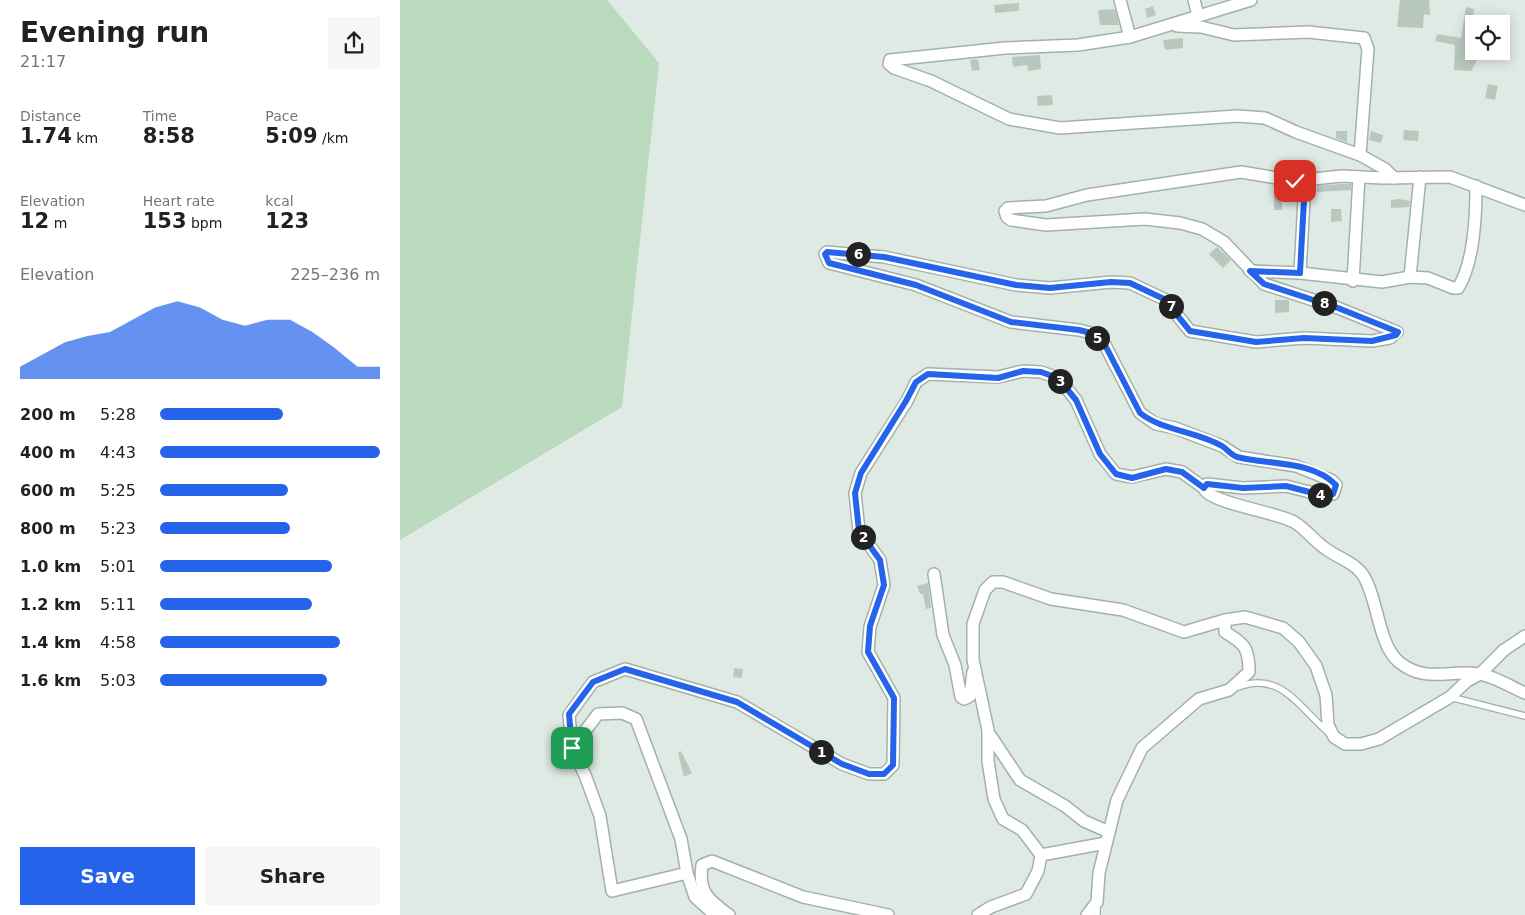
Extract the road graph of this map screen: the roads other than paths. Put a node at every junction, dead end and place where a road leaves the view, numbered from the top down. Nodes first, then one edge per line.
1 (1120, 0) edge
2 (1194, 0) edge
3 (1251, 0) edge
4 (1198, 15) junction
5 (1170, 25) junction
6 (1130, 37) junction
7 (1360, 155) junction
8 (1360, 177) junction
9 (1394, 178) junction
10 (1420, 178) junction
11 (1305, 181) junction
12 (1476, 186) junction
13 (1525, 205) edge
14 (1250, 271) junction
15 (1300, 273) junction
16 (1410, 278) junction
17 (1353, 281) junction
18 (1204, 488) junction
19 (934, 574) dead end
20 (1225, 620) junction
21 (1525, 636) edge
22 (973, 660) junction
23 (1480, 674) junction
24 (1229, 690) junction
25 (1525, 693) edge
26 (1450, 697) junction
27 (1525, 716) edge
28 (988, 730) junction
29 (1334, 737) junction
30 (572, 748) junction
31 (1107, 838) junction
32 (1041, 855) junction
33 (687, 873) junction
34 (1097, 902) junction
35 (715, 915) edge
36 (728, 915) edge
37 (888, 915) edge
38 (978, 915) edge
39 (1087, 915) edge
40 (1097, 915) edge

1 - 6 street
2 - 4 street
3 - 4 street
4 - 5 street
5 - 6 street
5 - 7 street
6 - 7 street
7 - 9 street
8 - 9 street
8 - 11 street
8 - 17 street
9 - 10 street
10 - 12 street
10 - 16 street
11 - 14 street
11 - 15 street
12 - 13 street
12 - 16 street
14 - 15 street
14 - 18 street
15 - 17 street
16 - 17 street
18 - 23 street
18 - 30 street
19 - 22 street
20 - 22 street
20 - 24 street
20 - 29 street
21 - 23 street
22 - 28 street
23 - 25 street
23 - 26 street
24 - 29 lane
24 - 31 street
26 - 27 lane
26 - 29 street
28 - 31 street
28 - 32 street
30 - 33 street
30 - 33 street
31 - 32 street
31 - 34 street
32 - 38 street
33 - 35 street
34 - 39 street
34 - 40 lane
36 - 37 street

